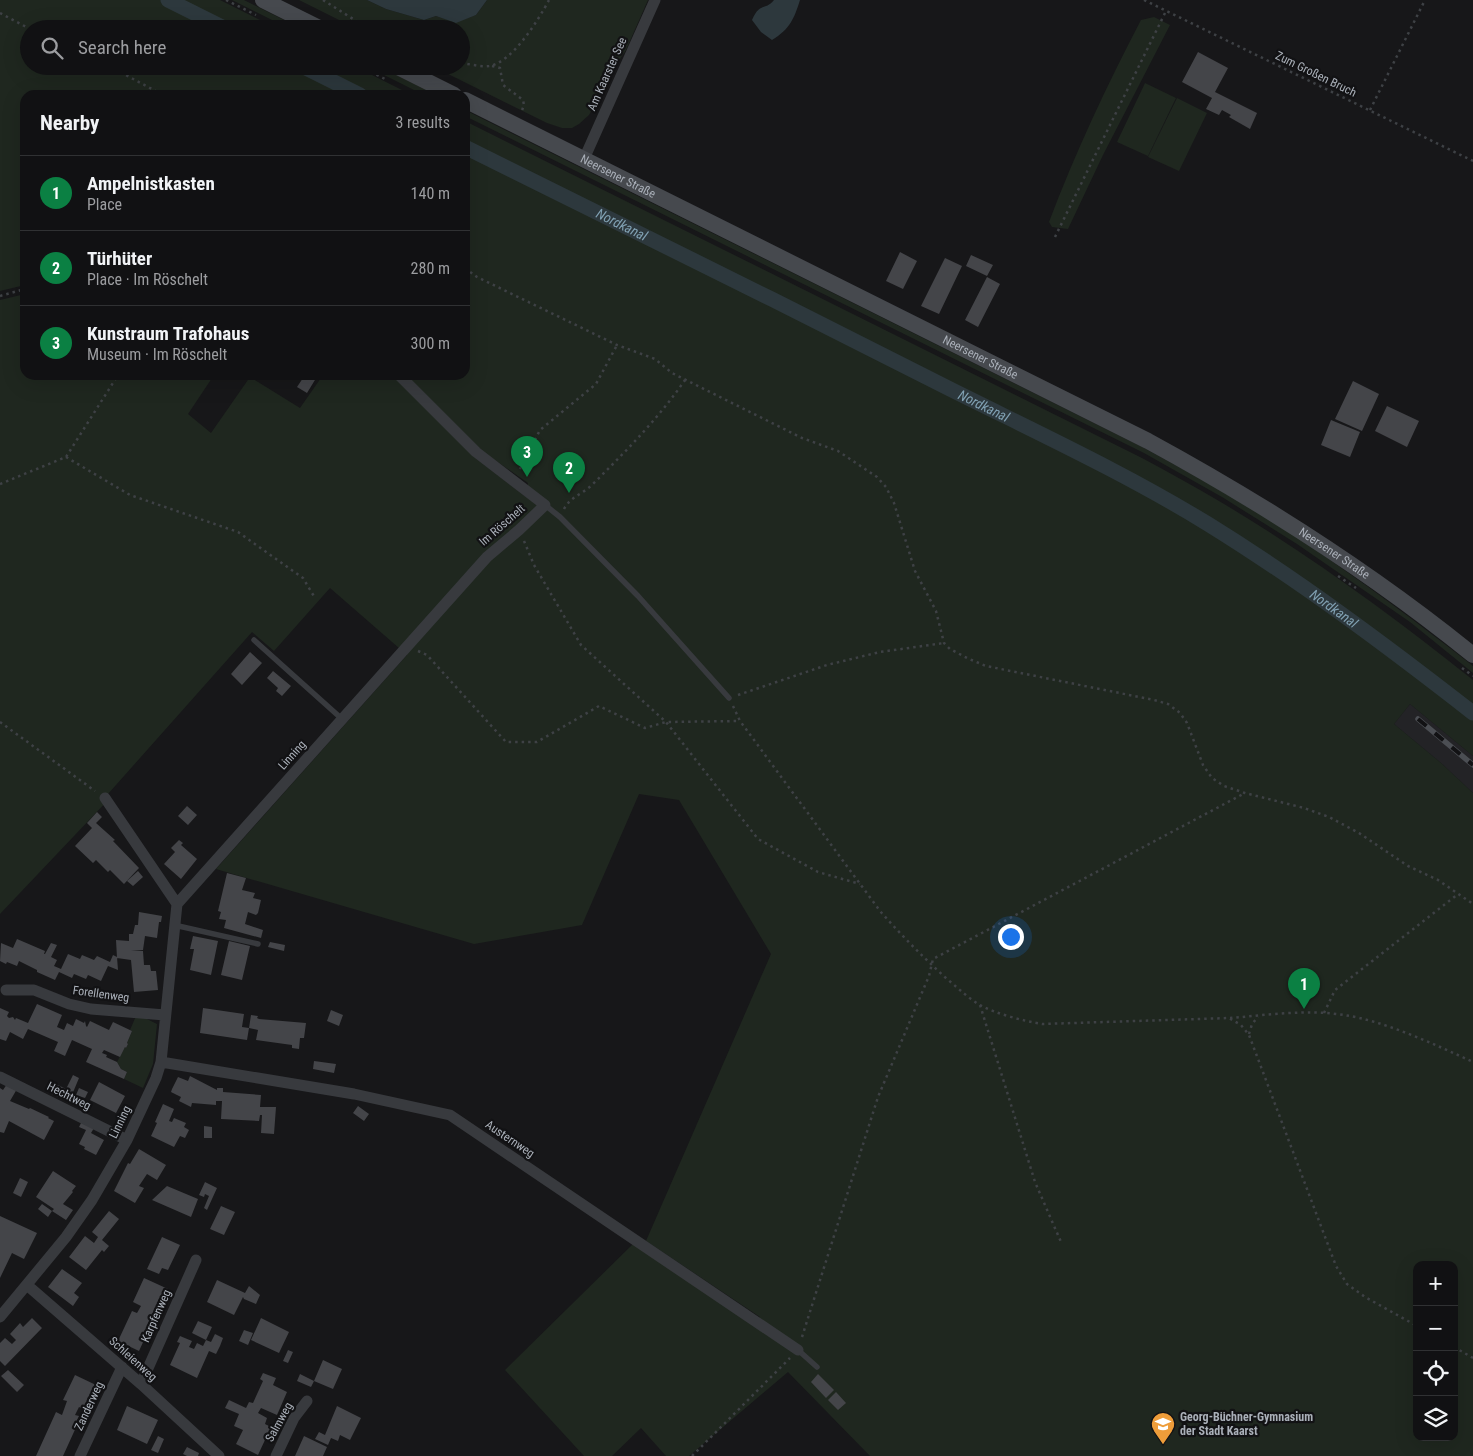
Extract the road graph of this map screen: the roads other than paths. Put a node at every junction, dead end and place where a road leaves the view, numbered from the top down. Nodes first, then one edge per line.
1 (263, 0) edge
2 (655, 0) edge
3 (302, 20) edge
4 (414, 75) edge
5 (444, 90) edge
6 (470, 102) edge
7 (584, 159) junction
8 (404, 380) edge
9 (545, 505) junction
10 (254, 640) dead end
11 (407, 646) joint
12 (1473, 655) edge
13 (729, 698) road end
14 (342, 719) junction
15 (105, 798) road end
16 (177, 904) junction
17 (174, 925) junction
18 (258, 944) dead end
19 (6, 990) dead end
20 (165, 1015) junction
21 (161, 1062) junction
22 (0, 1077) edge
23 (126, 1140) junction
24 (196, 1260) dead end
25 (27, 1285) junction
26 (0, 1317) edge
27 (798, 1350) joint
28 (122, 1367) junction
29 (818, 1367) dead end
30 (140, 1384) junction
31 (307, 1401) dead end
32 (80, 1456) edge
33 (219, 1456) edge
34 (276, 1456) edge

1 - 3 main road
2 - 7 street, Am Kaarster See
4 - 5 main road
6 - 7 main road, Neersener Straße
7 - 12 main road, Neersener Straße
8 - 9 street, Im Röschelt
9 - 11 street, Im Röschelt
9 - 13 lane
10 - 14 lane
11 - 14 street, Linning
14 - 16 street, Linning
15 - 16 street
16 - 17 street, Linning
17 - 18 lane
17 - 20 street, Linning
19 - 20 street, Forellenweg
20 - 21 street, Linning
21 - 23 street, Linning
21 - 27 street, Austernweg
22 - 23 street, Hechtweg
23 - 25 street, Linning
24 - 30 street, Karpfenweg
25 - 26 street, Linning
25 - 28 street, Schleienweg
27 - 29 lane
28 - 30 street, Schleienweg
28 - 32 street, Zanderweg
30 - 33 street, Schleienweg
31 - 34 street, Salmweg

